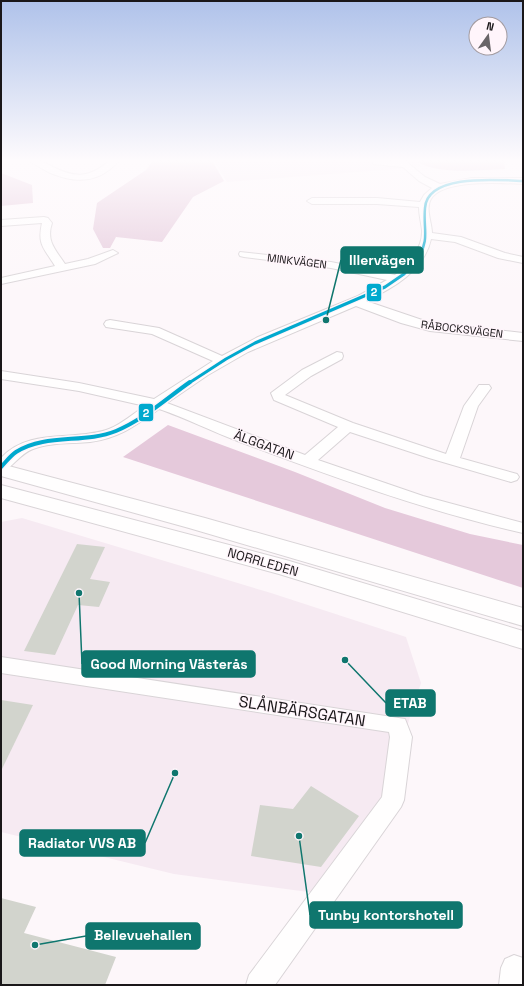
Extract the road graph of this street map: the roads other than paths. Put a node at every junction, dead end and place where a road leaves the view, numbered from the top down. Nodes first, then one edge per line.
1 (424, 205) edge
2 (1, 223) edge
3 (427, 235) junction
4 (114, 253) dead end
5 (244, 254) dead end
6 (523, 260) edge
7 (62, 268) junction
8 (396, 279) junction
9 (1, 281) edge
10 (357, 302) junction
11 (110, 324) dead end
12 (523, 337) edge
13 (337, 356) dead end
14 (223, 360) junction
15 (1, 375) edge
16 (484, 388) dead end
17 (157, 404) junction
18 (348, 426) junction
19 (451, 460) junction
20 (307, 461) junction
21 (1, 467) edge
22 (1, 470) edge
23 (511, 477) dead end
24 (5, 494) edge
25 (523, 528) edge
26 (523, 617) edge
27 (523, 640) edge
28 (1, 665) edge
29 (259, 985) edge

1 - 3 street
2 - 7 street
3 - 6 street
3 - 8 street
4 - 7 street
5 - 8 street, MINKVÄGEN
7 - 9 street
8 - 10 street
10 - 12 street, RÅBOCKSVÄGEN
10 - 14 street
11 - 14 street
13 - 18 street
14 - 17 street
15 - 17 street, ÄLGGATAN
16 - 19 street
17 - 20 street, ÄLGGATAN
17 - 21 street
18 - 19 street
18 - 20 street
19 - 23 street
20 - 25 street, ÄLGGATAN
22 - 26 main road, NORRLEDEN
24 - 27 main road, NORRLEDEN
28 - 29 street, SLÅNBÄRSGATAN

